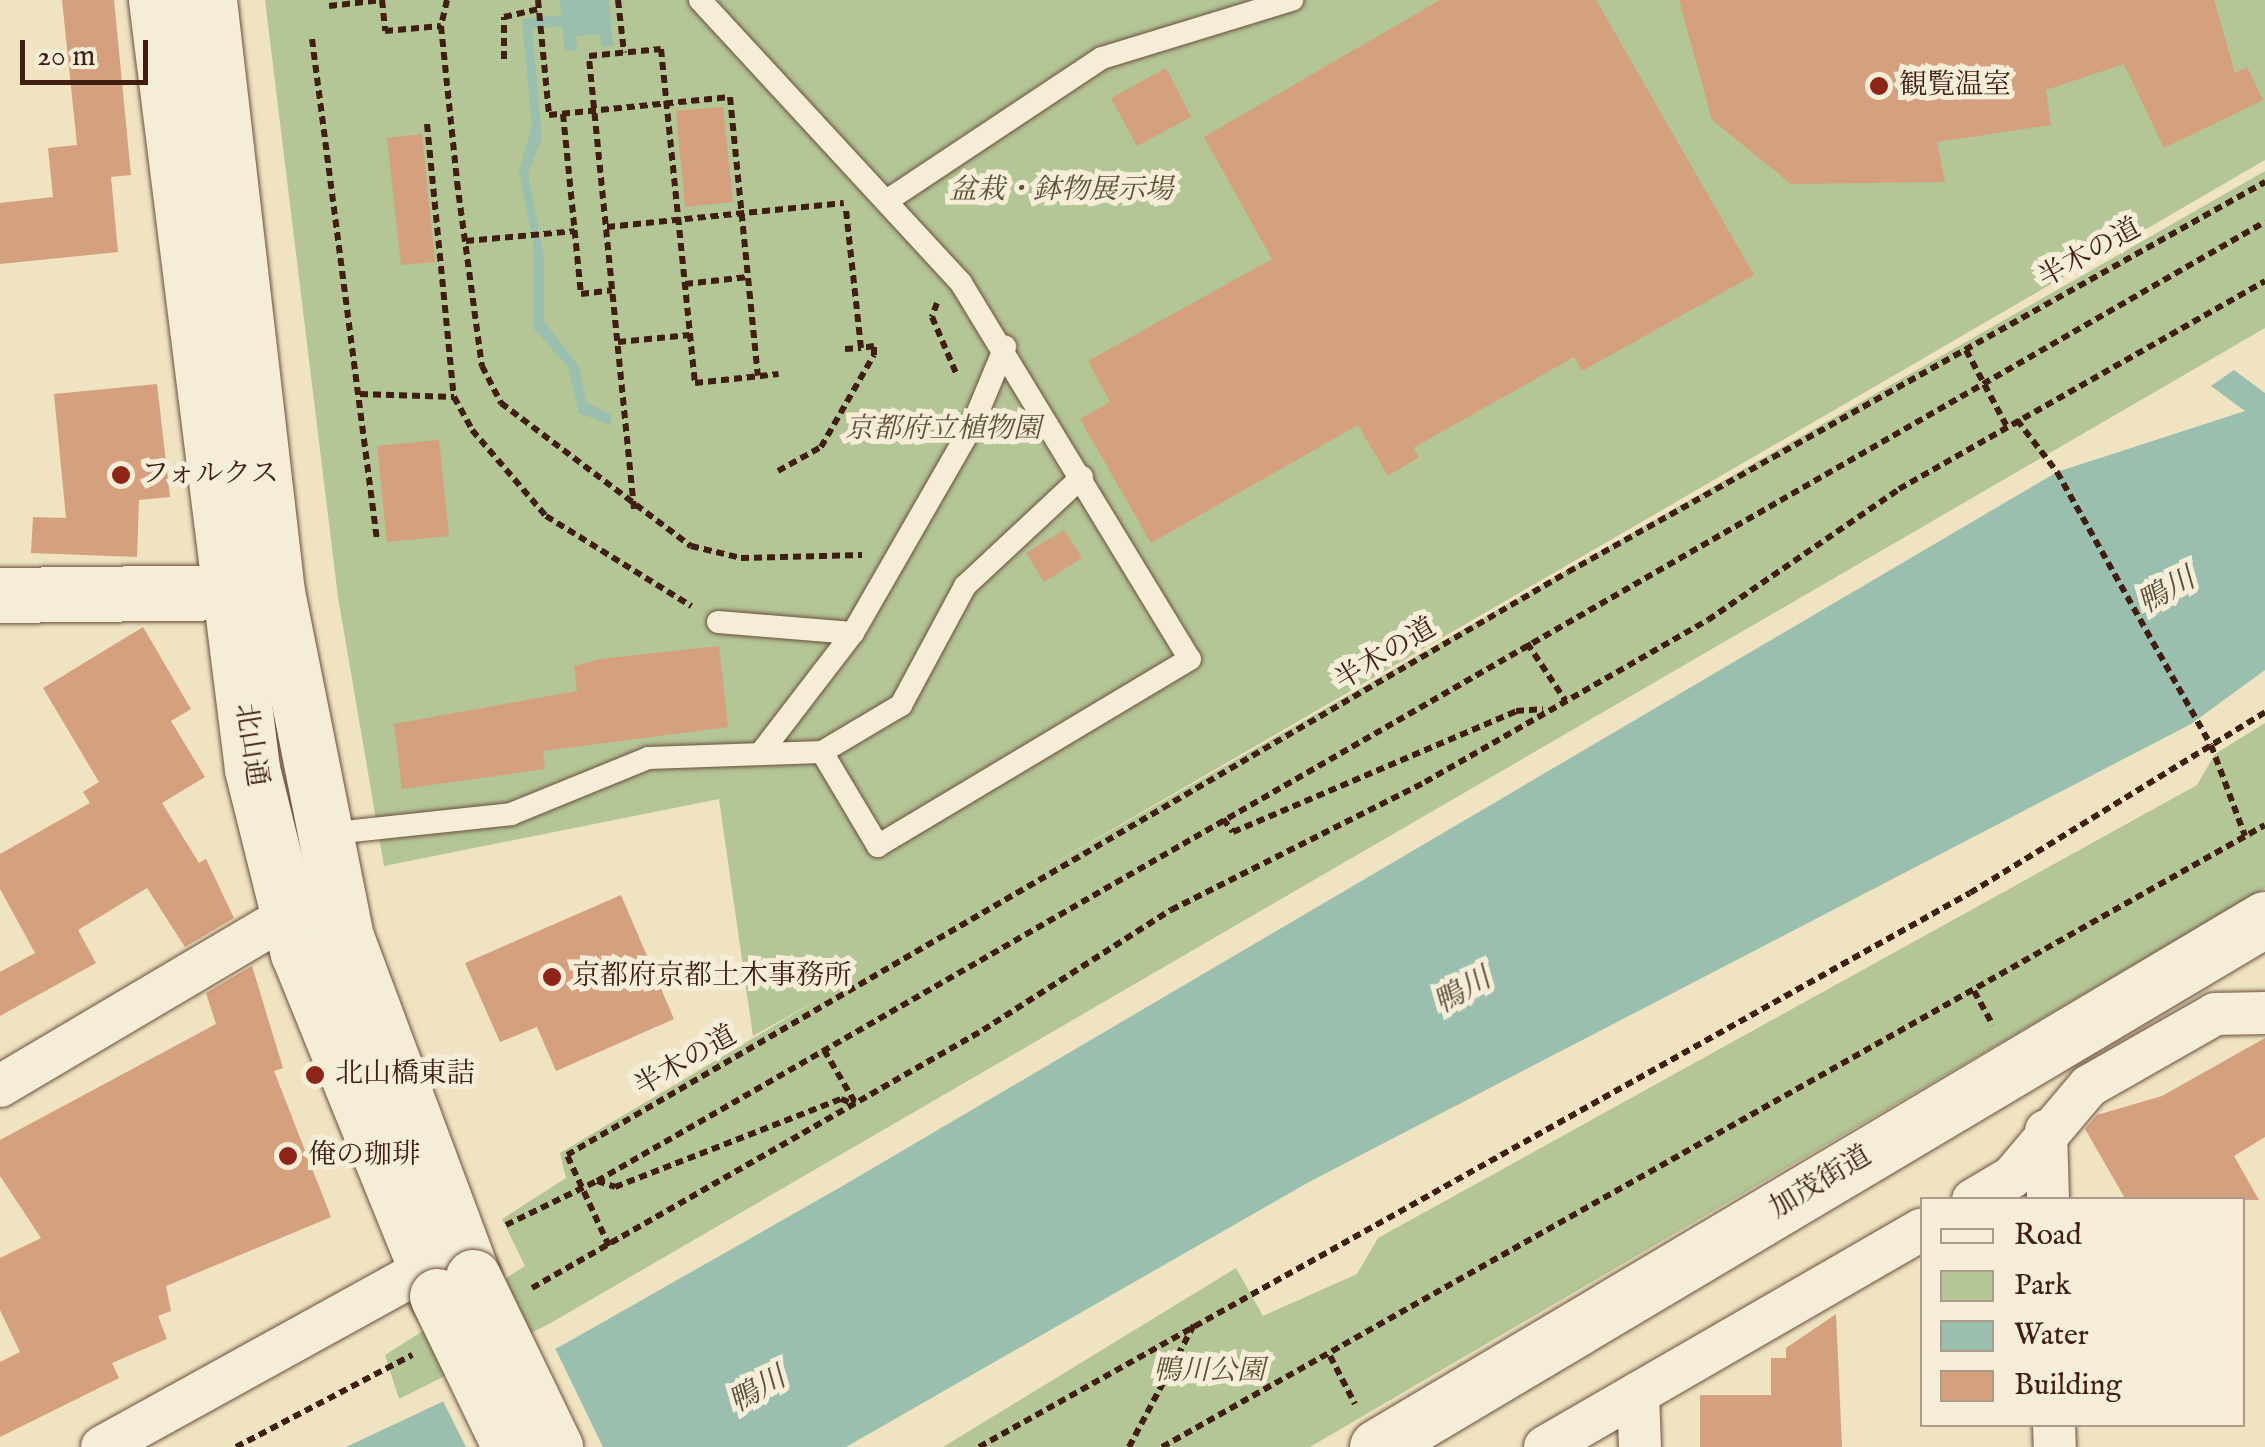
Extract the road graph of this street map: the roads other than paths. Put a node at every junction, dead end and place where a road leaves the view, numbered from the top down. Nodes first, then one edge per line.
1 (156, 0) edge
2 (210, 0) edge
3 (700, 0) edge
4 (1292, 0) edge
5 (891, 198) junction
6 (211, 241) junction
7 (1005, 347) junction
8 (1082, 477) junction
9 (252, 592) junction
10 (0, 595) edge
11 (718, 622) road end
12 (853, 633) junction
13 (822, 752) junction
14 (760, 754) junction
15 (325, 834) junction
16 (287, 916) junction
17 (2265, 919) edge
18 (2265, 1013) edge
19 (0, 1086) edge
20 (2046, 1131) junction
21 (1978, 1197) edge
22 (2048, 1197) edge
23 (1920, 1230) edge
24 (463, 1277) junction
25 (1638, 1393) junction
26 (1369, 1431) edge
27 (102, 1447) edge
28 (510, 1447) edge
29 (555, 1447) edge
30 (1545, 1447) edge
31 (1640, 1447) edge

1 - 6 street, 北山通
2 - 6 street, 北山通
3 - 5 lane
4 - 5 lane
5 - 7 lane
6 - 9 street, 北山通
7 - 8 lane
7 - 12 lane
8 - 13 lane
8 - 13 lane
9 - 10 street
9 - 15 street, 北山通
9 - 16 street, 北山通
11 - 12 lane
12 - 14 lane
13 - 14 lane
14 - 15 lane
15 - 24 street, 北山通
16 - 19 street
16 - 24 street, 北山通
17 - 26 street, 加茂街道
18 - 20 street
20 - 21 street
20 - 22 street
23 - 25 street
24 - 27 street
24 - 28 street, 北山通, bridge
24 - 29 street, 北山通, bridge
25 - 30 street
25 - 31 street

